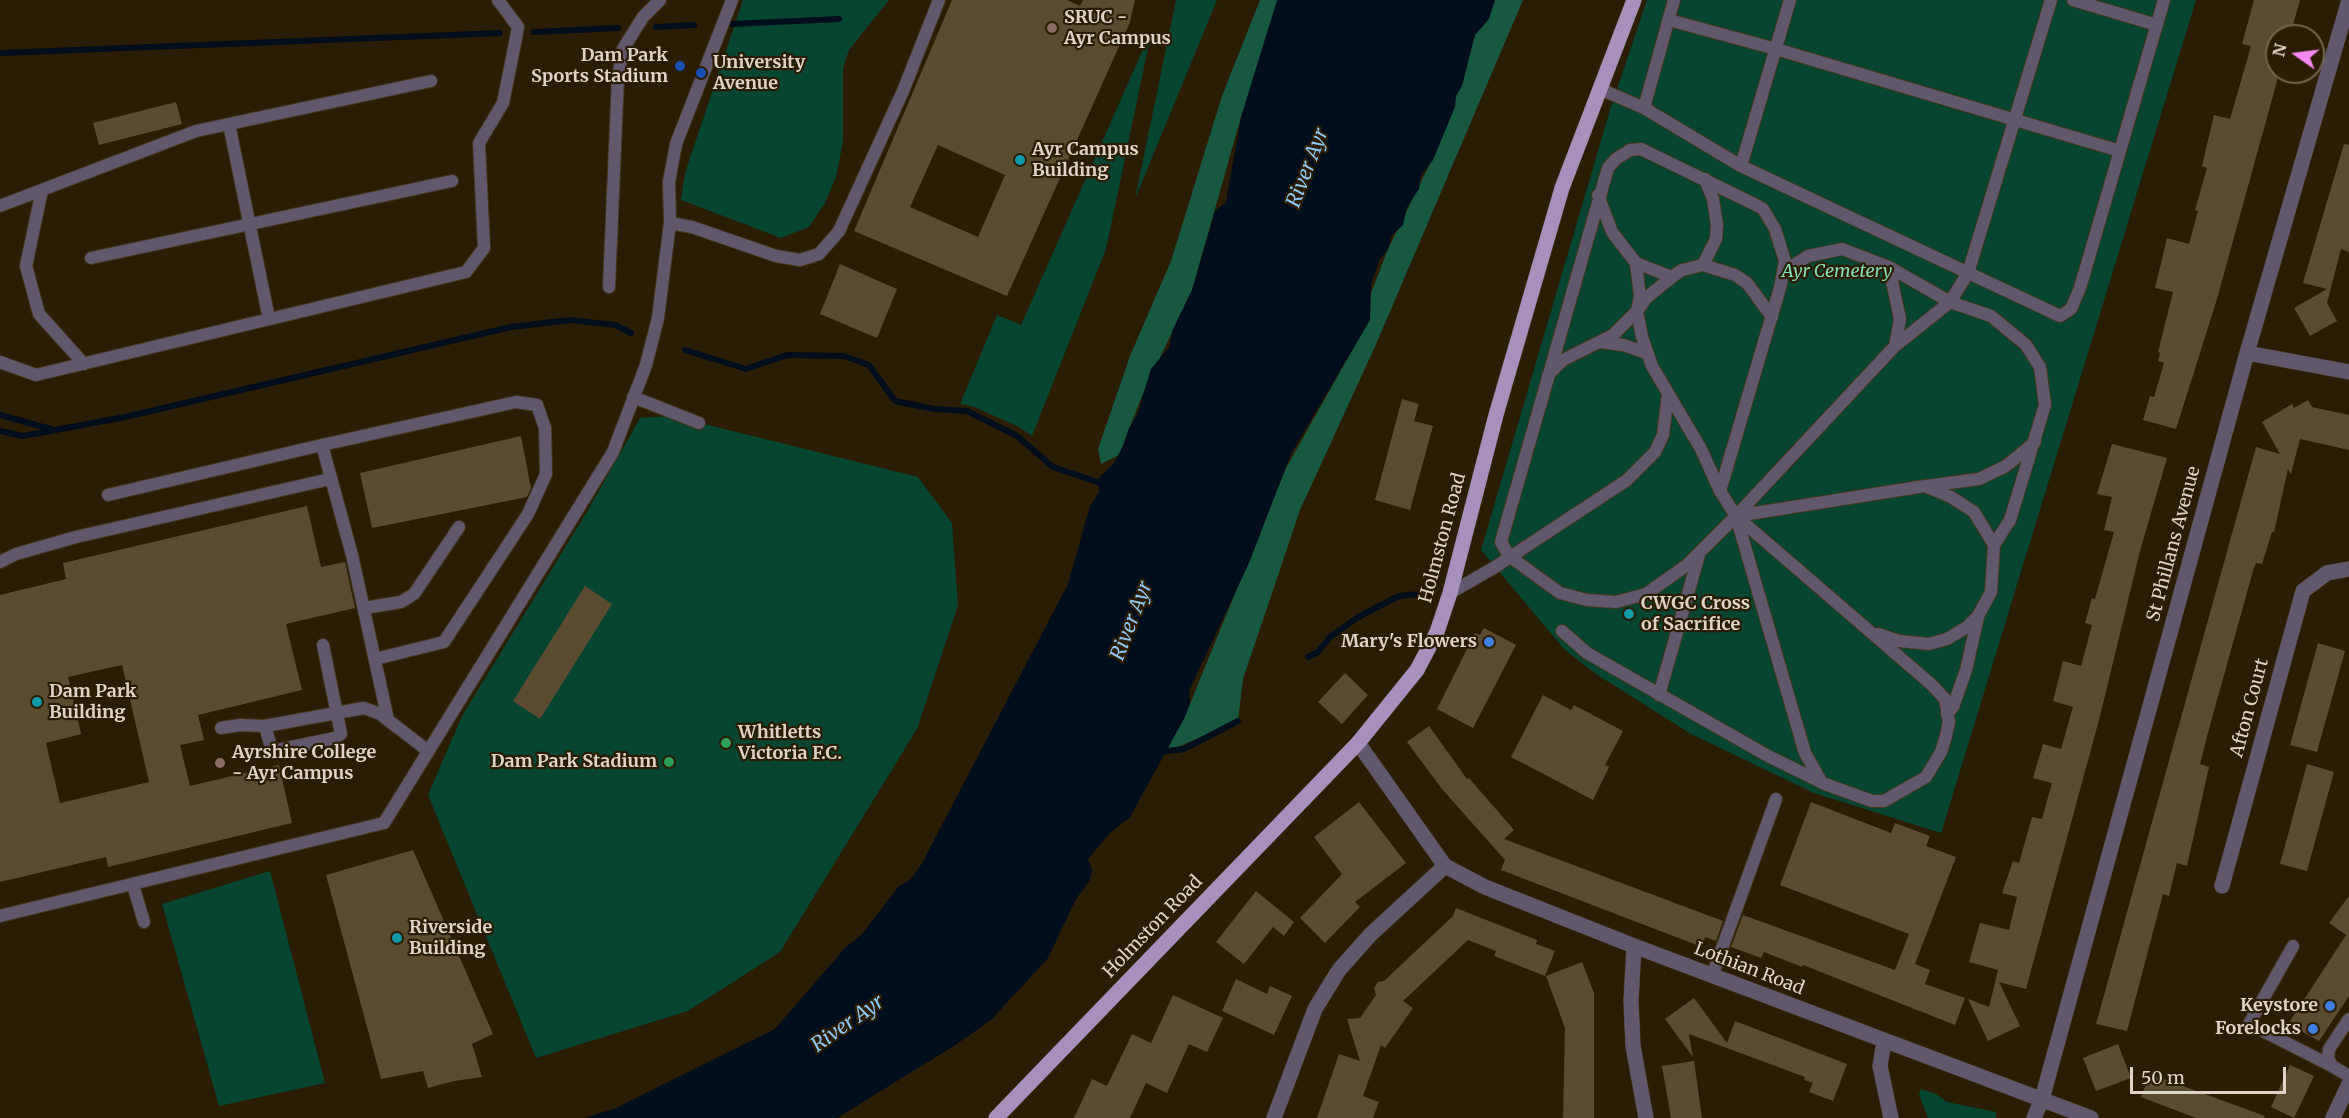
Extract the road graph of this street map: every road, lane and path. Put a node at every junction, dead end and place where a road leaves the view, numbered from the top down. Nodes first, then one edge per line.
1 (498, 0) edge
2 (660, 0) edge
3 (732, 0) edge
4 (939, 0) edge
5 (1634, 0) edge
6 (1674, 0) edge
7 (1790, 0) edge
8 (2051, 0) edge
9 (2073, 0) edge
10 (2164, 0) edge
11 (2349, 0) edge
12 (1669, 20) junction
13 (2157, 25) junction
14 (1776, 49) junction
15 (431, 81) dead end
16 (1600, 89) junction
17 (1644, 108) junction
18 (2014, 120) junction
19 (229, 124) junction
20 (2120, 151) junction
21 (1741, 166) junction
22 (1705, 179) junction
23 (452, 181) dead end
24 (42, 190) junction
25 (1598, 195) junction
26 (0, 206) edge
27 (670, 223) junction
28 (250, 225) junction
29 (91, 258) dead end
30 (1636, 263) junction
31 (1703, 264) junction
32 (1889, 267) junction
33 (1783, 272) junction
34 (1968, 273) junction
35 (1672, 277) junction
36 (609, 287) dead end
37 (1950, 302) junction
38 (1637, 311) junction
39 (1772, 317) junction
40 (269, 319) junction
41 (1599, 342) junction
42 (1895, 345) junction
43 (1647, 353) junction
44 (2247, 353) junction
45 (0, 363) edge
46 (84, 364) junction
47 (2349, 372) edge
48 (1546, 377) junction
49 (1668, 393) junction
50 (633, 397) junction
51 (699, 423) dead end
52 (2034, 442) junction
53 (322, 445) junction
54 (330, 479) junction
55 (1925, 486) junction
56 (1720, 491) junction
57 (108, 495) dead end
58 (1736, 516) junction
59 (459, 527) dead end
60 (1994, 545) junction
61 (1701, 550) junction
62 (1509, 556) junction
63 (0, 562) edge
64 (2349, 569) edge
65 (1450, 592) junction
66 (364, 608) junction
67 (1978, 616) junction
68 (1562, 631) dead end
69 (1872, 633) junction
70 (323, 645) dead end
71 (375, 659) junction
72 (1659, 694) junction
73 (338, 712) junction
74 (1947, 714) junction
75 (388, 720) junction
76 (265, 726) junction
77 (221, 728) dead end
78 (1358, 743) junction
79 (427, 750) junction
80 (1822, 783) junction
81 (1776, 799) dead end
82 (1445, 866) junction
83 (133, 885) junction
84 (2222, 886) dead end
85 (0, 916) edge
86 (144, 922) dead end
87 (1634, 946) junction
88 (2293, 946) dead end
89 (1712, 976) junction
90 (2349, 1019) edge
91 (1884, 1042) junction
92 (2332, 1066) junction
93 (2349, 1076) edge
94 (2349, 1084) edge
95 (2042, 1099) junction
96 (996, 1118) edge
97 (1274, 1118) edge
98 (1646, 1118) edge
99 (1891, 1118) edge
100 (2034, 1118) edge
101 (2091, 1118) edge
102 (2333, 1118) edge

1 - 40 lane
2 - 36 lane
3 - 27 lane
4 - 27 lane
5 - 16 main road, Holmston Road
6 - 12 lane
7 - 14 lane
8 - 18 lane
9 - 13 lane
10 - 13 lane
11 - 44 street, St Phillans Avenue
12 - 14 lane
12 - 17 lane
13 - 20 lane
14 - 18 lane
14 - 21 lane
15 - 19 lane
16 - 17 lane
16 - 65 main road, Holmston Road
17 - 21 lane
18 - 20 lane
18 - 34 lane
19 - 24 lane
19 - 28 lane
20 - 34 lane
21 - 34 lane
22 - 25 lane
22 - 31 lane
22 - 33 lane
23 - 28 lane
24 - 26 lane
24 - 46 lane
25 - 30 lane
25 - 48 lane
27 - 50 lane
28 - 29 lane
28 - 40 lane
30 - 35 lane
30 - 38 lane
31 - 35 lane
31 - 39 lane
32 - 33 lane
32 - 37 lane
32 - 42 lane
33 - 39 lane
34 - 37 lane
35 - 38 lane
37 - 42 lane
37 - 52 lane
38 - 41 lane
38 - 43 lane
39 - 56 lane
40 - 46 lane
41 - 43 lane
41 - 48 lane
42 - 58 lane
43 - 49 lane
44 - 47 street
44 - 95 street, St Phillans Avenue
45 - 46 lane
48 - 62 lane
49 - 56 lane
49 - 62 lane
50 - 51 lane
50 - 79 lane
52 - 55 lane
52 - 60 lane
53 - 54 lane
53 - 57 lane
53 - 71 lane
54 - 63 lane
54 - 66 lane
55 - 58 lane
55 - 60 lane
56 - 58 lane
58 - 61 lane
58 - 69 lane
58 - 80 lane
59 - 66 lane
60 - 67 lane
61 - 62 lane
61 - 72 lane
62 - 65 lane
64 - 84 street, Afton Court
65 - 78 main road, Holmston Road
66 - 71 lane
67 - 69 lane
67 - 74 lane
68 - 72 lane
69 - 74 lane
70 - 73 lane
71 - 75 lane
72 - 80 lane
73 - 75 lane
73 - 76 lane
73 - 76 lane
74 - 80 lane
75 - 79 lane
76 - 77 lane
78 - 82 street
78 - 96 main road, Holmston Road
79 - 83 lane
81 - 89 lane
82 - 87 street, Lothian Road
82 - 97 street
83 - 85 lane
83 - 86 lane
87 - 89 street, Lothian Road
87 - 98 street
88 - 92 lane
89 - 91 street, Lothian Road
90 - 92 lane
91 - 95 street, Lothian Road
91 - 99 street
92 - 93 lane
94 - 102 street
95 - 100 street, St Phillans Avenue
95 - 101 street, Lothian Road

